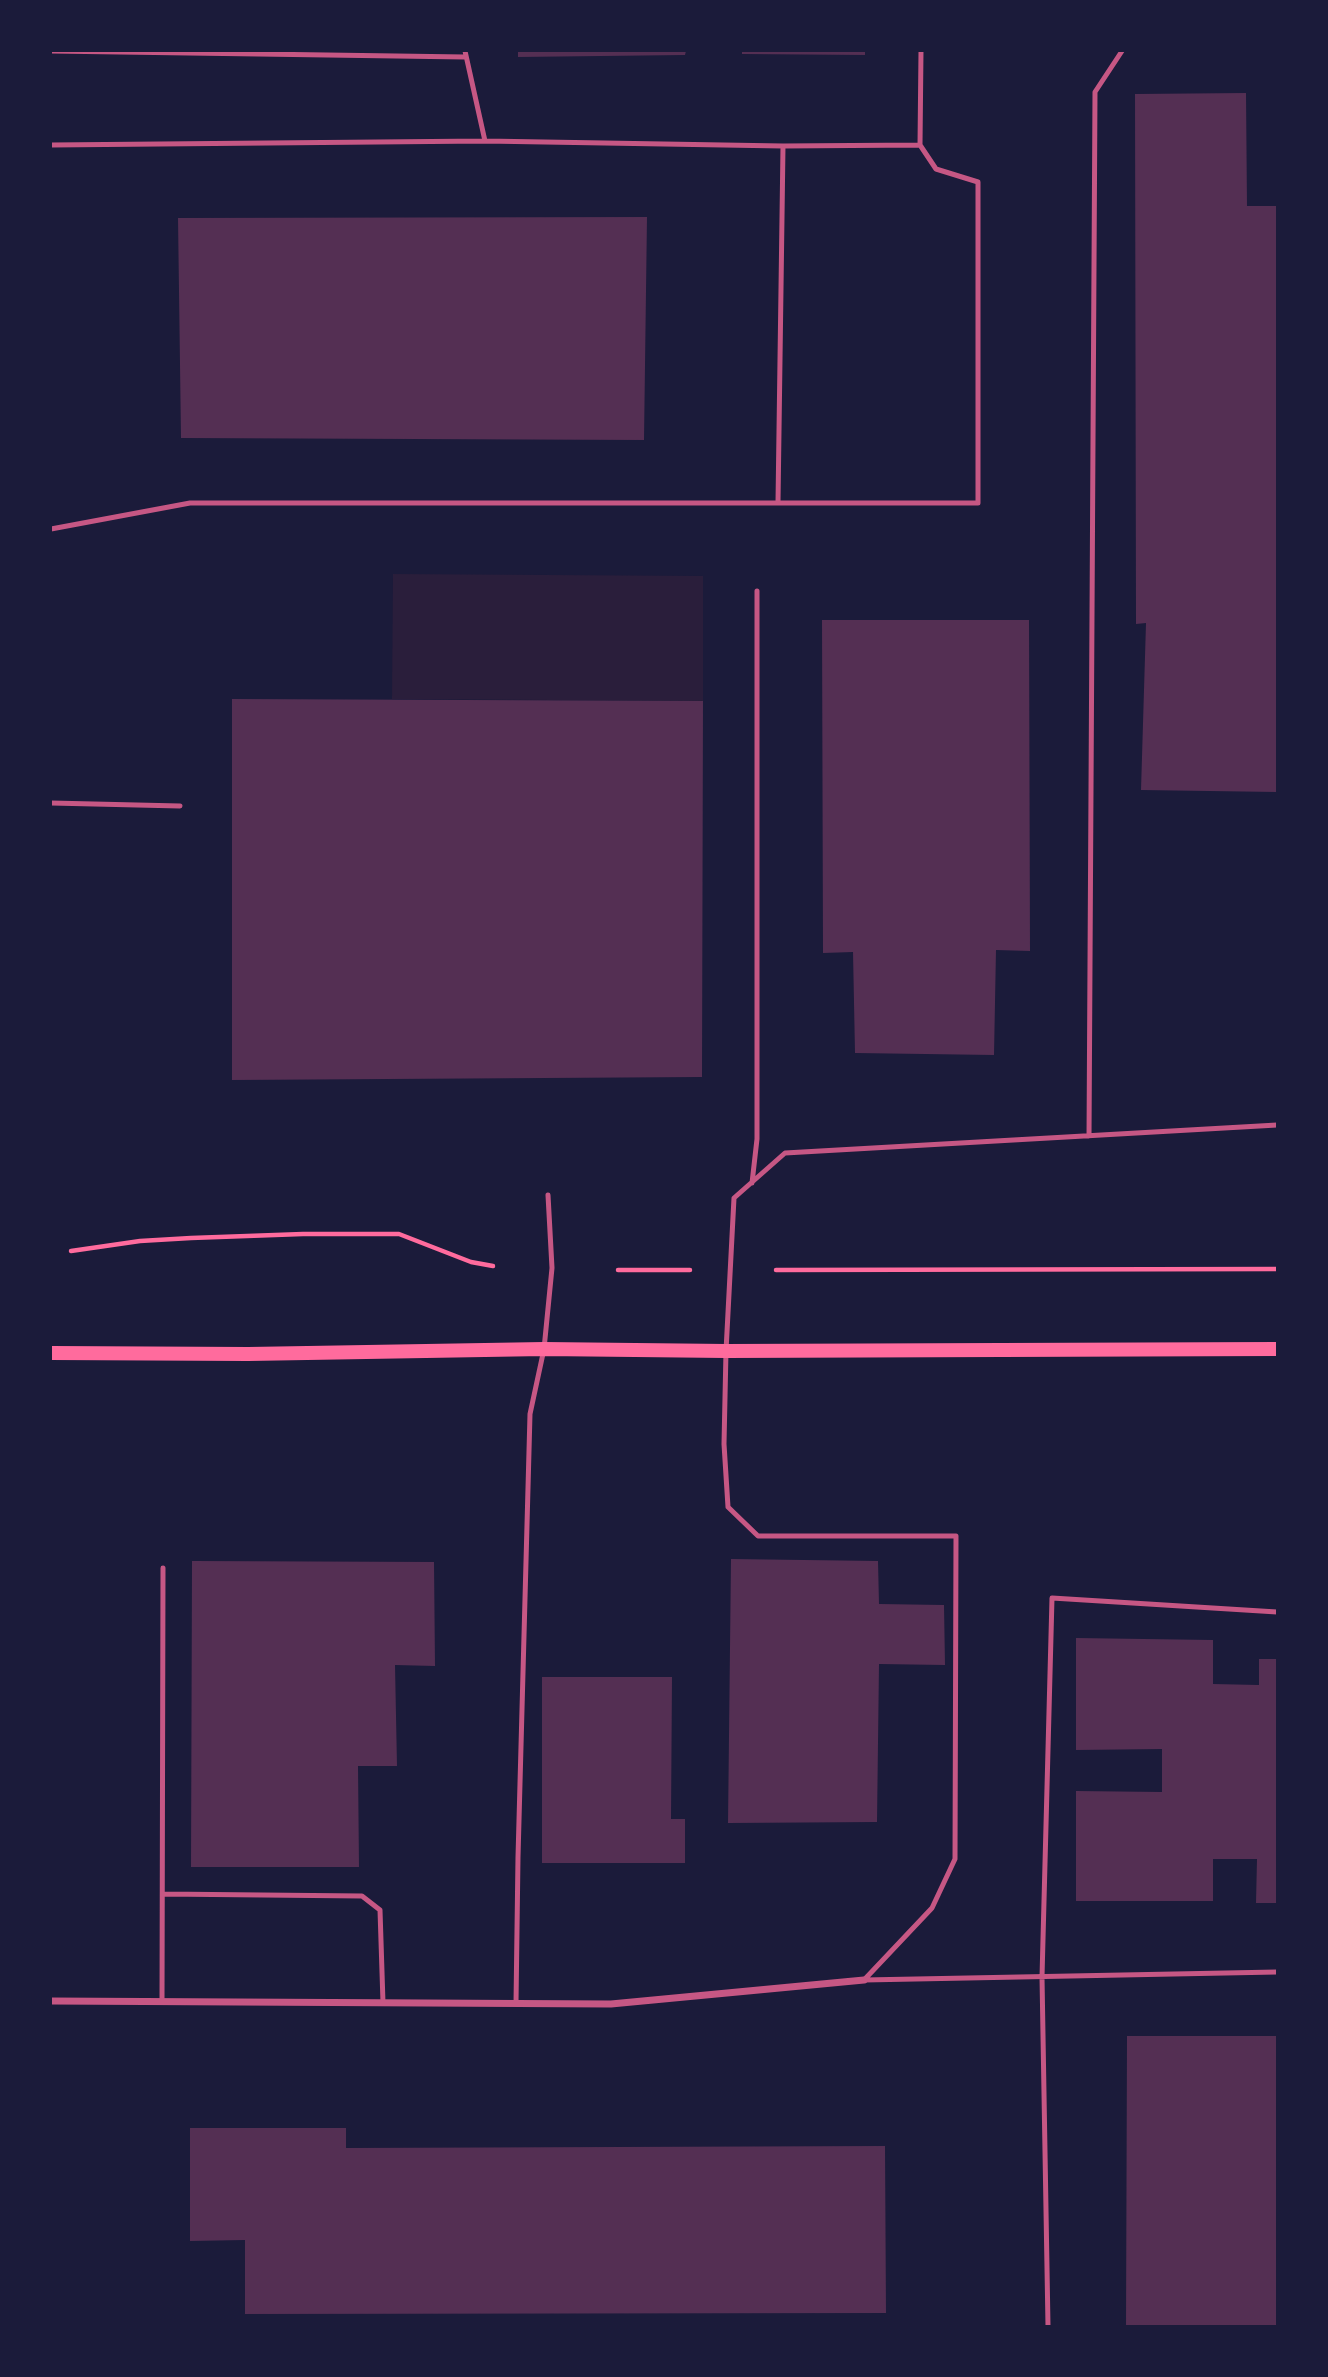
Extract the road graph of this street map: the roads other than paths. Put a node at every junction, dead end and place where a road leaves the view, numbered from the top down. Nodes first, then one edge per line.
1 (51, 51) edge
2 (921, 51) edge
3 (1122, 51) edge
4 (465, 54) edge
5 (485, 141) junction
6 (51, 145) edge
7 (920, 145) junction
8 (783, 146) junction
9 (778, 502) junction
10 (51, 529) edge
11 (757, 592) dead end
12 (51, 803) edge
13 (180, 806) dead end
14 (1277, 1125) edge
15 (1089, 1136) junction
16 (752, 1183) junction
17 (548, 1195) dead end
18 (544, 1349) junction
19 (1277, 1349) edge
20 (726, 1352) junction
21 (51, 1353) edge
22 (163, 1568) dead end
23 (1277, 1612) edge
24 (163, 1895) junction
25 (1277, 1972) edge
26 (1042, 1977) junction
27 (864, 1980) junction
28 (51, 2001) edge
29 (162, 2002) junction
30 (383, 2003) junction
31 (516, 2003) junction
32 (1048, 2326) edge

1 - 4 lane
2 - 7 lane
3 - 15 lane
4 - 5 lane
5 - 6 lane
5 - 8 lane
7 - 8 lane
7 - 9 lane
8 - 9 lane
9 - 10 lane
11 - 16 lane
12 - 13 lane
14 - 15 lane
15 - 16 lane
16 - 20 lane
17 - 18 lane
18 - 20 main road
18 - 21 main road
18 - 31 lane
19 - 20 main road
20 - 27 lane
22 - 24 lane
23 - 26 lane
24 - 29 lane
24 - 30 lane
25 - 26 lane
26 - 27 lane
26 - 32 lane
27 - 31 street
28 - 29 street
29 - 30 street
30 - 31 street

